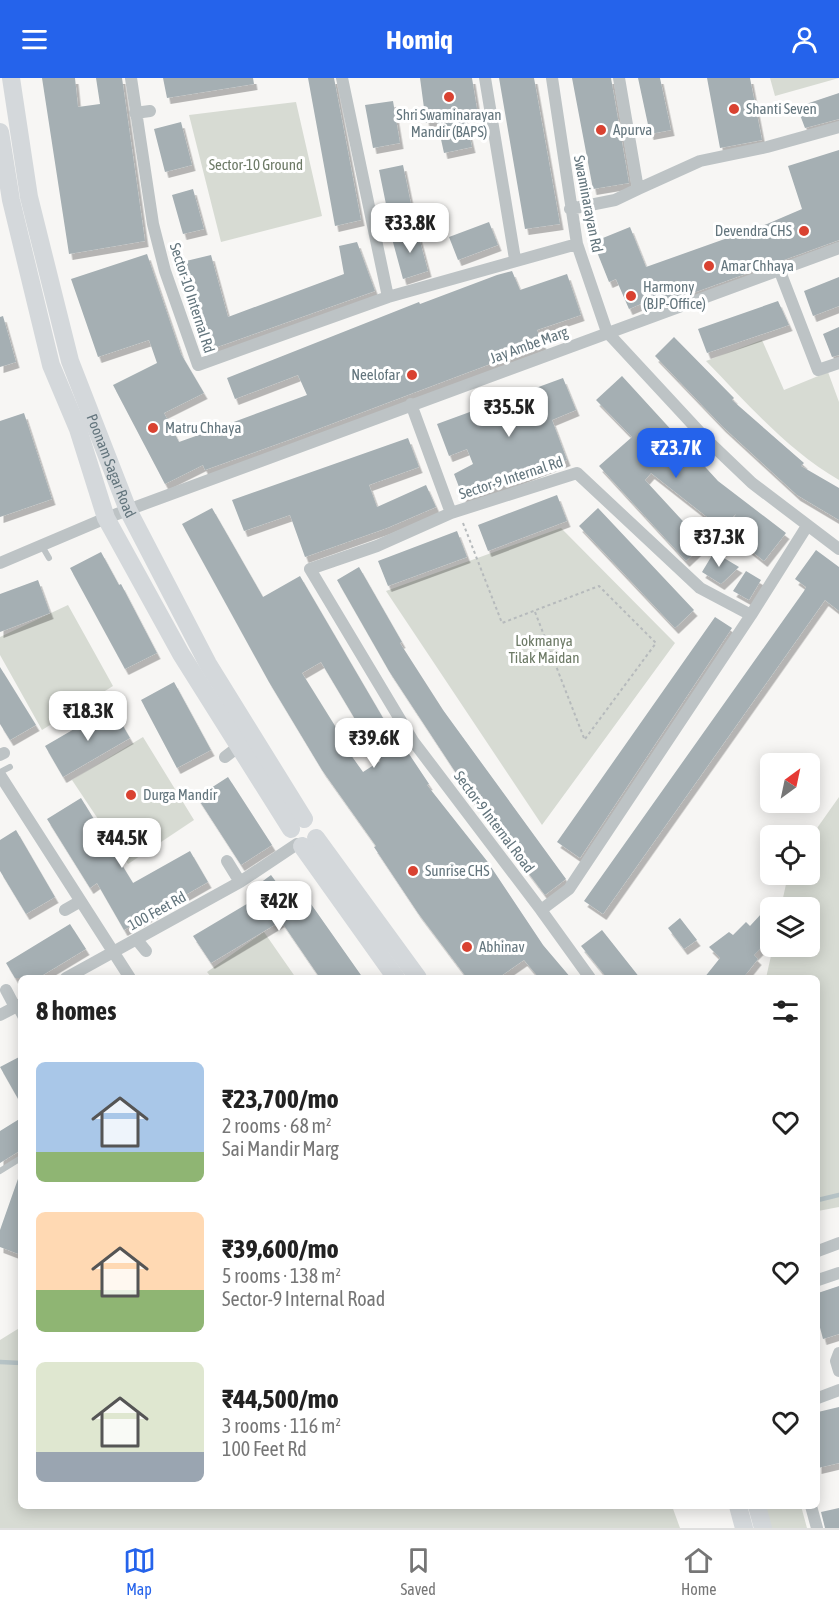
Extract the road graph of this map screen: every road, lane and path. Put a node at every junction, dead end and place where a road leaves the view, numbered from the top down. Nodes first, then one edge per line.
1 (11, 78) edge
2 (131, 78) edge
3 (342, 78) edge
4 (485, 78) edge
5 (552, 78) edge
6 (619, 78) edge
7 (150, 111) dead end
8 (135, 113) junction
9 (839, 127) edge
10 (0, 132) edge
11 (638, 189) junction
12 (570, 209) junction
13 (577, 243) junction
14 (839, 248) edge
15 (515, 260) junction
16 (779, 269) junction
17 (388, 297) junction
18 (607, 332) junction
19 (839, 363) edge
20 (411, 405) junction
21 (128, 510) junction
22 (451, 513) junction
23 (106, 518) junction
24 (807, 526) junction
25 (42, 546) junction
26 (839, 549) edge
27 (49, 558) dead end
28 (0, 563) edge
29 (535, 612) junction
30 (751, 615) junction
31 (3, 771) edge
32 (302, 835) junction
33 (227, 861) dead end
34 (240, 882) junction
35 (79, 902) junction
36 (541, 909) junction
37 (64, 910) dead end
38 (137, 940) junction
39 (112, 951) junction
40 (146, 951) dead end
41 (71, 975) edge
42 (128, 975) edge
43 (394, 975) edge
44 (416, 975) edge
45 (588, 975) edge
46 (6, 990) dead end
47 (18, 1008) edge
48 (18, 1010) edge
49 (0, 1015) edge
50 (18, 1160) edge
51 (0, 1171) edge
52 (839, 1243) edge
53 (820, 1250) edge
54 (839, 1273) edge
55 (820, 1279) edge
56 (839, 1353) edge
57 (839, 1371) edge
58 (839, 1389) edge
59 (820, 1397) edge
60 (739, 1509) edge
61 (758, 1509) edge
62 (812, 1509) edge
63 (744, 1528) edge
64 (764, 1528) edge
65 (817, 1528) edge

1 - 21 main road, Poonam Sagar Road
2 - 8 street, Sector-10 Internal Rd
3 - 17 street
4 - 15 street
5 - 12 street, Swaminarayan Rd
6 - 11 street
7 - 8 street
8 - 17 street, Sector-10 Internal Rd
9 - 11 street
10 - 23 main road, Poonam Sagar Road
11 - 12 street
12 - 13 street, Swaminarayan Rd
13 - 15 street, Sector-10 Internal Rd
13 - 18 street, Swaminarayan Rd
14 - 16 street, Jay Ambe Marg
15 - 17 street, Sector-10 Internal Rd
16 - 18 street, Jay Ambe Marg
16 - 19 street
18 - 20 street, Jay Ambe Marg
18 - 24 street
20 - 21 street, Jay Ambe Marg
20 - 22 street, Sector-9 Internal Rd
21 - 23 street, Jay Ambe Marg
21 - 32 main road, Poonam Sagar Road
22 - 29 path
22 - 30 street, Sector-9 Internal Rd
22 - 36 street, Sector-9 Internal Road
23 - 25 street, Jay Ambe Marg
23 - 32 main road, Poonam Sagar Road
24 - 26 street
24 - 30 street
25 - 27 lane
25 - 28 street, Jay Ambe Marg
29 - 29 path
30 - 36 street
31 - 35 street
32 - 34 street, 100 Feet Rd
32 - 43 main road, Poonam Sagar Road
32 - 44 main road, Poonam Sagar Road
33 - 34 street
34 - 38 street, 100 Feet Rd
35 - 37 street
35 - 39 street
36 - 45 street
38 - 39 street, 100 Feet Rd
38 - 40 street
39 - 41 street, 100 Feet Rd
39 - 42 street
46 - 47 street
48 - 49 street
50 - 51 lane
52 - 53 street
54 - 55 street
56 - 57 street
58 - 59 street
60 - 63 main road
61 - 64 main road
62 - 65 street

